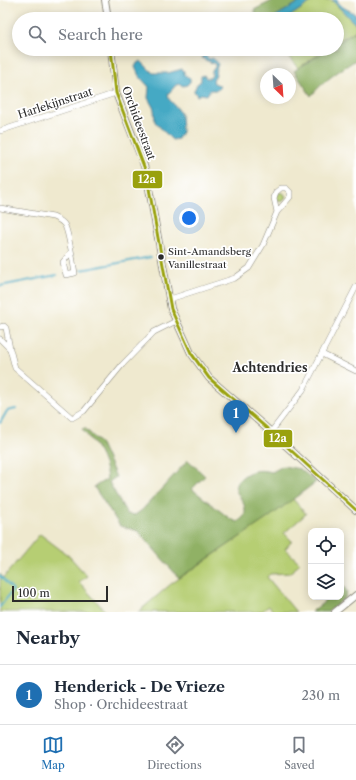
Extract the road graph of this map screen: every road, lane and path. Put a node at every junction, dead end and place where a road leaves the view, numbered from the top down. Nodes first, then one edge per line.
1 (105, 0) edge
2 (107, 12) edge
3 (112, 56) edge
4 (116, 93) junction
5 (0, 131) edge
6 (0, 208) edge
7 (277, 212) dead end
8 (71, 252) dead end
9 (356, 287) edge
10 (170, 300) junction
11 (176, 321) junction
12 (0, 326) edge
13 (0, 339) edge
14 (10, 349) junction
15 (322, 354) junction
16 (356, 371) edge
17 (271, 432) junction
18 (356, 510) edge
19 (356, 595) edge
20 (335, 612) edge

1 - 2 street
3 - 4 street, Orchideestraat
4 - 5 street, Harlekijnstraat
4 - 10 street, Orchideestraat
6 - 8 street
7 - 10 street
9 - 15 street
10 - 11 street, Orchideestraat
11 - 14 street
11 - 17 street, Orchideestraat
12 - 14 street
13 - 14 street
15 - 16 street
15 - 17 street
17 - 18 street, Orchideestraat
19 - 20 street

